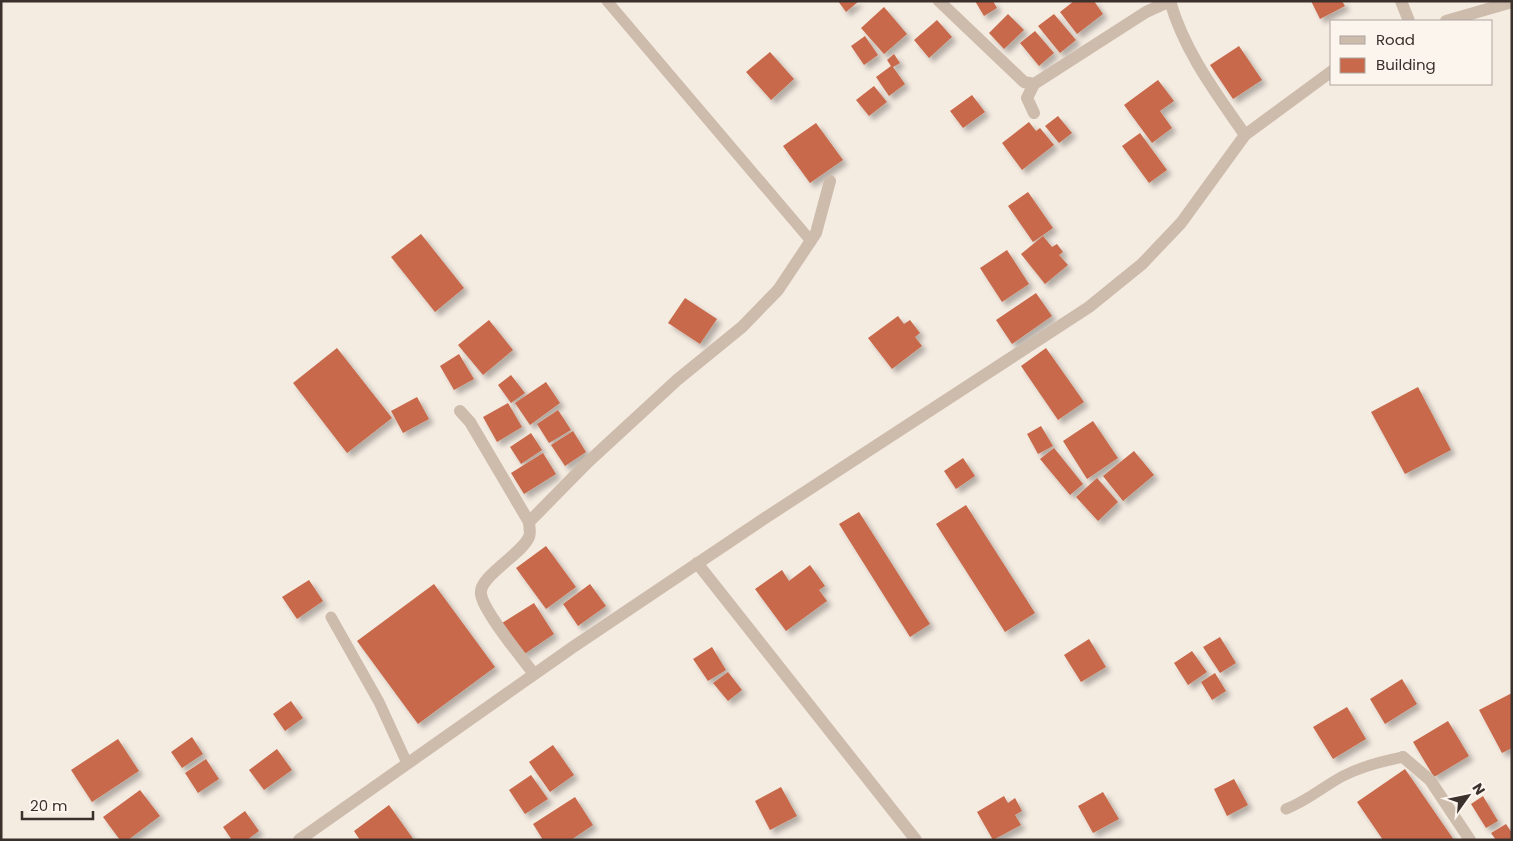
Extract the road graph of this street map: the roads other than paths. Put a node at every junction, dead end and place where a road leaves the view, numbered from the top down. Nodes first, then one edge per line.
1 (607, 1) edge
2 (939, 1) edge
3 (1170, 1) edge
4 (1401, 1) edge
5 (1512, 2) edge
6 (1409, 20) edge
7 (1449, 20) edge
8 (1330, 71) edge
9 (1034, 84) junction
10 (1034, 113) dead end
11 (1244, 135) junction
12 (830, 181) dead end
13 (811, 240) junction
14 (460, 411) dead end
15 (529, 522) junction
16 (697, 563) junction
17 (331, 617) dead end
18 (534, 674) junction
19 (1403, 757) joint
20 (408, 763) junction
21 (1286, 809) dead end
22 (300, 840) edge
23 (916, 840) edge
24 (1470, 840) edge

1 - 13 lane
2 - 9 street
3 - 9 street
3 - 11 street
4 - 6 street
5 - 7 street
8 - 11 street
9 - 10 street
11 - 16 street
12 - 13 street
13 - 15 street
14 - 15 street
15 - 18 street
16 - 18 street
16 - 23 street
17 - 20 lane
18 - 20 street
19 - 21 lane
19 - 24 street
20 - 22 street

